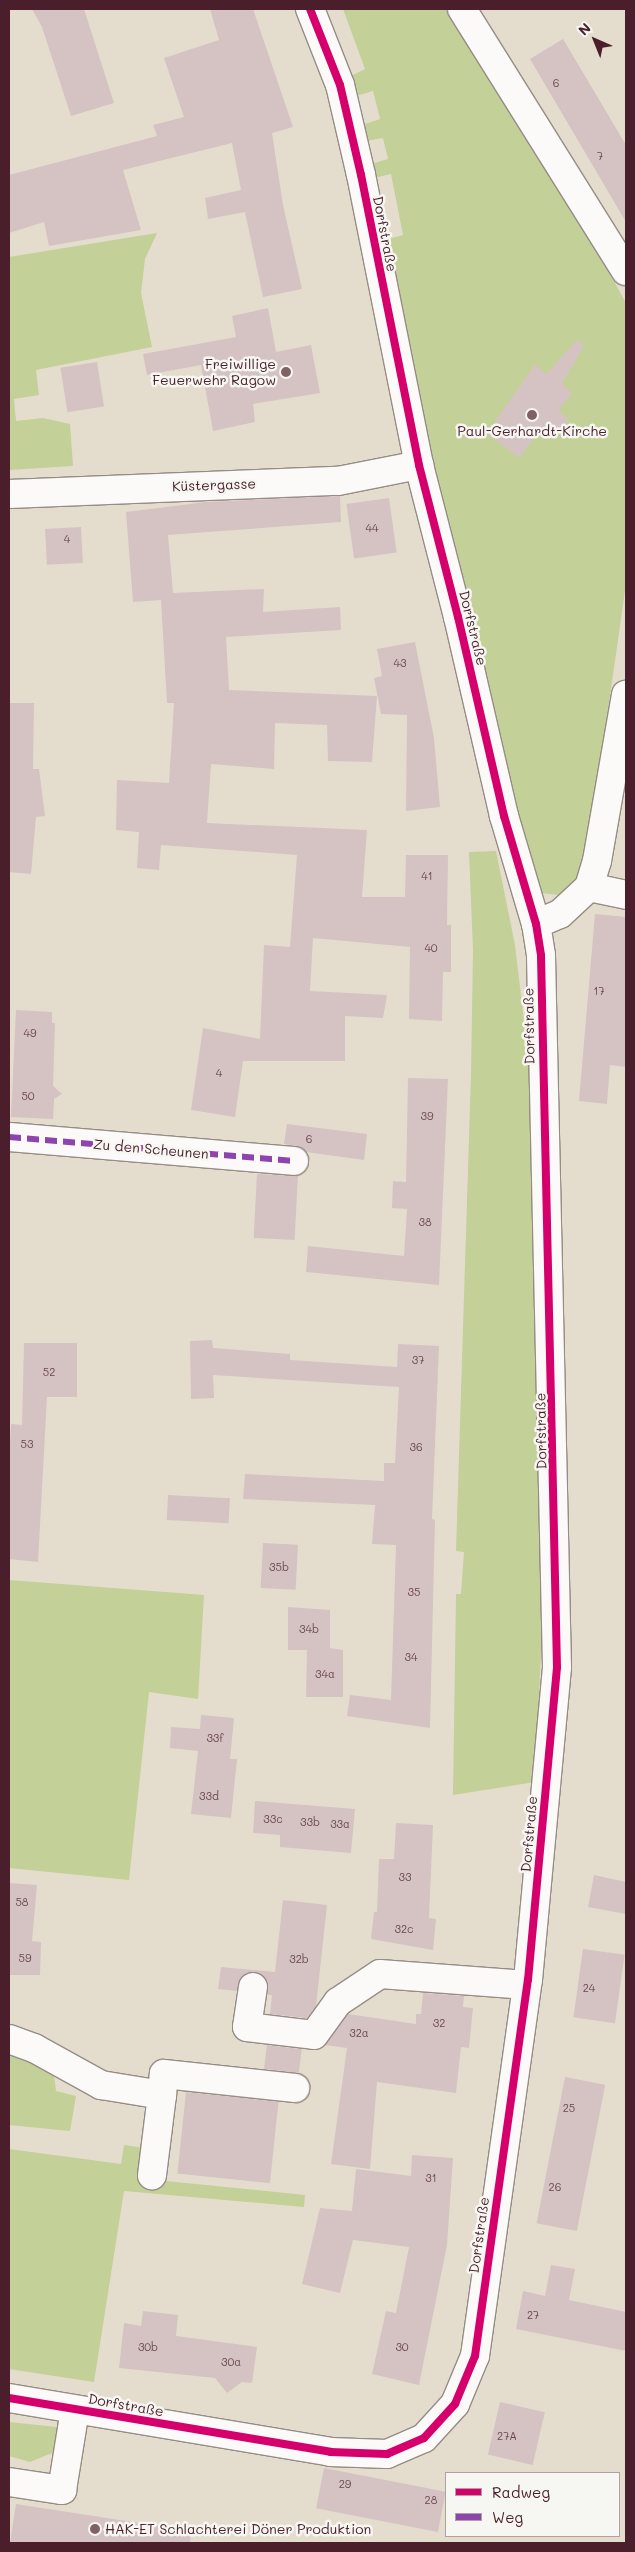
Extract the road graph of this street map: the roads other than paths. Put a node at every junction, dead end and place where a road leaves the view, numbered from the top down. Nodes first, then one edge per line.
1 (310, 9) edge
2 (462, 9) edge
3 (626, 272) edge
4 (419, 465) junction
5 (9, 494) edge
6 (626, 694) edge
7 (589, 887) junction
8 (626, 895) edge
9 (536, 924) junction
10 (9, 1136) edge
11 (294, 1161) dead end
12 (527, 1985) junction
13 (252, 1987) dead end
14 (9, 2038) edge
15 (295, 2088) dead end
16 (162, 2095) junction
17 (152, 2174) dead end
18 (9, 2398) edge
19 (75, 2410) junction
20 (9, 2482) edge

1 - 4 street, Dorfstraße
2 - 3 street
4 - 5 street, Küstergasse
4 - 9 street, Dorfstraße
6 - 7 street
7 - 8 street
7 - 9 street
9 - 12 street, Dorfstraße
10 - 11 street, Zu den Scheunen
12 - 13 street
12 - 19 street, Dorfstraße
14 - 16 street
15 - 16 street
16 - 17 street
18 - 19 street, Dorfstraße
19 - 20 street

